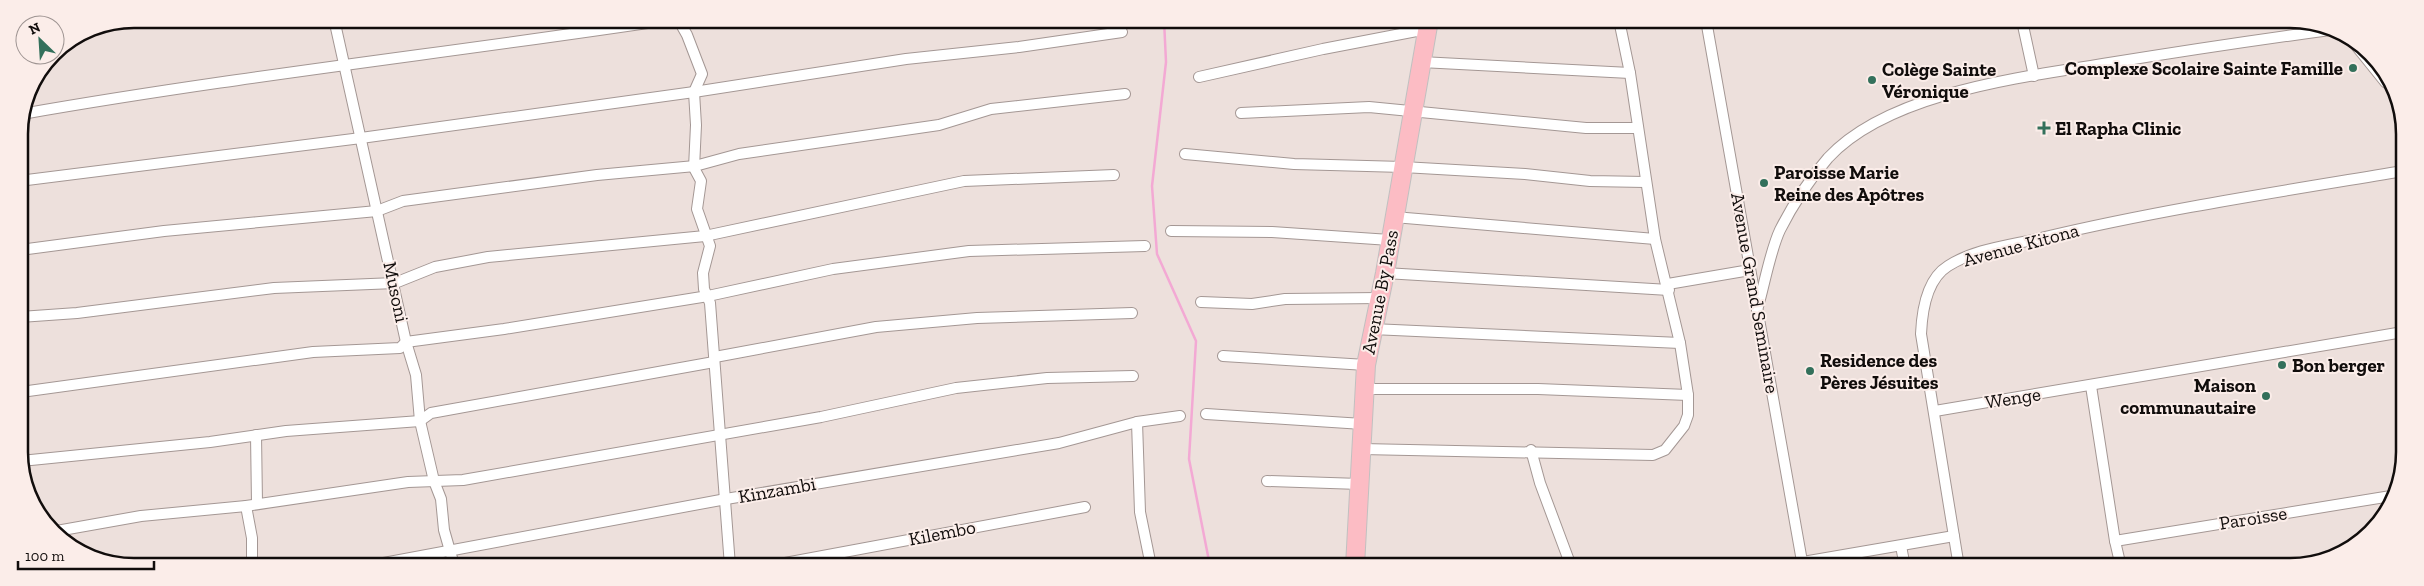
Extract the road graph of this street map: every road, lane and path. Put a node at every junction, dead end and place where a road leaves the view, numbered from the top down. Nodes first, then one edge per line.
1 (336, 28) edge
2 (617, 28) edge
3 (682, 28) edge
4 (1415, 28) edge
5 (1427, 28) edge
6 (1621, 28) edge
7 (1707, 28) edge
8 (2024, 28) edge
9 (1122, 32) dead end
10 (2318, 32) edge
11 (1421, 62) junction
12 (344, 65) junction
13 (1630, 73) junction
14 (2034, 76) junction
15 (1199, 77) dead end
16 (694, 92) junction
17 (1125, 94) dead end
18 (1411, 111) junction
19 (30, 113) edge
20 (1241, 113) dead end
21 (1637, 128) junction
22 (361, 138) junction
23 (1185, 154) dead end
24 (694, 166) junction
25 (1403, 167) junction
26 (2396, 172) edge
27 (1114, 175) dead end
28 (28, 180) edge
29 (1645, 182) junction
30 (377, 211) junction
31 (1394, 217) junction
32 (1171, 231) dead end
33 (705, 236) junction
34 (1655, 239) junction
35 (1390, 240) junction
36 (1145, 246) dead end
37 (28, 249) edge
38 (1750, 270) junction
39 (1384, 274) junction
40 (394, 284) junction
41 (1668, 287) junction
42 (708, 296) junction
43 (1380, 298) junction
44 (1201, 302) dead end
45 (1757, 310) junction
46 (1132, 313) dead end
47 (28, 316) edge
48 (1372, 329) junction
49 (2396, 333) edge
50 (406, 342) junction
51 (1680, 343) junction
52 (1223, 356) dead end
53 (714, 360) junction
54 (1366, 365) junction
55 (1133, 376) dead end
56 (2091, 386) junction
57 (1364, 389) junction
58 (28, 391) edge
59 (1688, 395) junction
60 (1935, 410) junction
61 (1206, 414) dead end
62 (1180, 416) dead end
63 (420, 421) junction
64 (1137, 422) junction
65 (1363, 424) junction
66 (256, 435) junction
67 (720, 436) junction
68 (1362, 449) junction
69 (1530, 450) junction
70 (28, 460) edge
71 (434, 480) junction
72 (1267, 481) dead end
73 (1360, 484) junction
74 (2387, 497) edge
75 (726, 499) junction
76 (257, 503) junction
77 (246, 506) junction
78 (1086, 507) dead end
79 (62, 530) edge
80 (1954, 536) junction
81 (2115, 541) junction
82 (1901, 546) junction
83 (450, 552) junction
84 (1355, 558) edge
85 (1568, 558) edge
86 (1802, 558) edge
87 (1835, 558) edge
88 (1903, 558) edge
89 (1958, 558) edge
90 (2119, 558) edge
91 (252, 559) edge
92 (409, 559) edge
93 (452, 559) edge
94 (730, 559) edge
95 (808, 559) edge
96 (1149, 559) edge

1 - 12 street, Musoni
2 - 12 street
3 - 16 street
4 - 15 street
5 - 11 highway, Avenue By Pass
6 - 13 street
7 - 38 street, Avenue Grand Seminaire
8 - 14 street
9 - 16 street
10 - 14 street
11 - 13 street
11 - 18 highway, Avenue By Pass
12 - 19 street
12 - 22 street, Musoni
13 - 21 street
14 - 45 street
16 - 22 street
16 - 24 street
17 - 24 street
18 - 20 street
18 - 21 street
18 - 25 highway, Avenue By Pass
21 - 29 street
22 - 28 street
22 - 30 street, Musoni
23 - 25 street
24 - 30 street
24 - 33 street
25 - 29 street
25 - 31 highway, Avenue By Pass
26 - 60 street, Avenue Kitona
27 - 33 street
29 - 34 street
30 - 37 street
30 - 40 street, Musoni
31 - 34 street
31 - 35 highway, Avenue By Pass
32 - 35 street
33 - 40 street
33 - 42 street
34 - 41 street
35 - 39 highway, Avenue By Pass
36 - 42 street
38 - 41 street
38 - 45 street, Avenue Grand Seminaire
39 - 41 street
39 - 43 highway, Avenue By Pass
40 - 47 street
40 - 50 street, Musoni
41 - 51 street
42 - 50 street
42 - 53 street
43 - 44 street
43 - 48 highway, Avenue By Pass
45 - 86 street, Avenue Grand Seminaire
46 - 53 street
48 - 51 street
48 - 54 highway, Avenue By Pass
49 - 56 street, Wenge
50 - 58 street
50 - 63 street, Musoni
51 - 59 street
52 - 54 street
53 - 63 street
53 - 67 street
54 - 57 highway, Avenue By Pass
55 - 67 street
56 - 60 street, Wenge
56 - 81 street
57 - 59 street
57 - 65 highway, Avenue By Pass
59 - 69 street
60 - 80 street, Avenue Kitona
61 - 65 street
62 - 64 street, Kinzambi
63 - 66 street
63 - 71 street, Musoni
64 - 75 street, Kinzambi
64 - 96 street
65 - 68 highway, Avenue By Pass
66 - 70 street
66 - 76 street
67 - 71 street
67 - 75 street
68 - 69 street
68 - 73 highway, Avenue By Pass
69 - 85 street
71 - 76 street
71 - 83 street, Musoni
72 - 73 street
73 - 84 highway, Avenue By Pass
74 - 81 street, Paroisse
75 - 83 street, Kinzambi
75 - 94 street
76 - 77 street
77 - 79 street
77 - 91 street
78 - 95 street, Kilembo
80 - 82 street
80 - 89 street, Avenue Kitona
81 - 90 street
82 - 87 street
82 - 88 street
83 - 92 street, Kinzambi
83 - 93 street, Musoni

